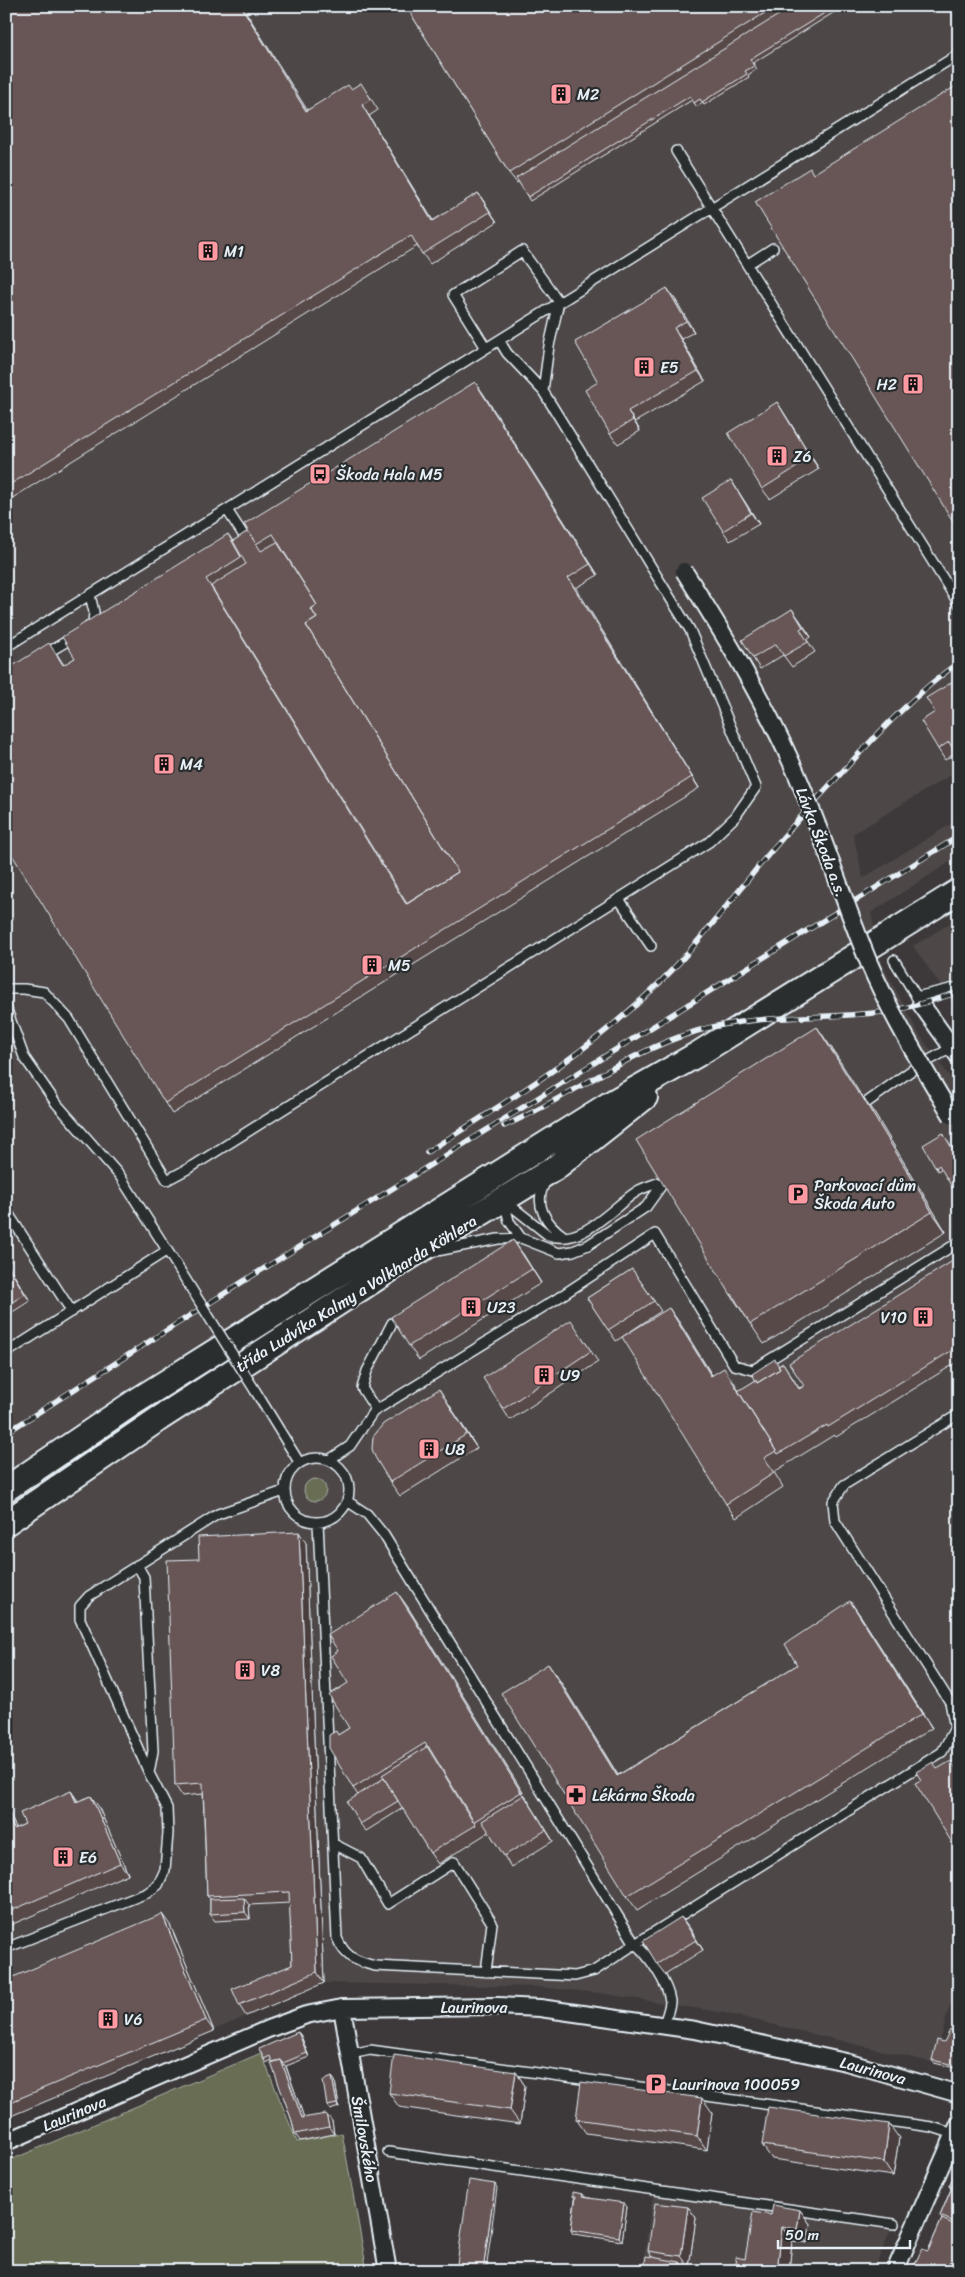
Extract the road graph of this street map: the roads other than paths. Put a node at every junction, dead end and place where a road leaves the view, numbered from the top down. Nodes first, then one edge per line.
1 (959, 54) edge
2 (676, 150) dead end
3 (712, 207) junction
4 (773, 248) edge
5 (748, 264) junction
6 (559, 302) junction
7 (499, 340) junction
8 (486, 348) junction
9 (543, 391) junction
10 (227, 510) junction
11 (244, 536) edge
12 (684, 571) dead end
13 (90, 595) junction
14 (959, 604) edge
15 (6, 646) edge
16 (39, 658) edge
17 (959, 891) edge
18 (619, 899) junction
19 (651, 946) dead end
20 (894, 960) dead end
21 (959, 987) edge
22 (6, 989) edge
23 (919, 1000) junction
24 (6, 1007) edge
25 (955, 1053) edge
26 (698, 1054) junction
27 (866, 1103) edge
28 (952, 1116) dead end
29 (555, 1168) junction
30 (679, 1171) edge
31 (664, 1182) junction
32 (498, 1190) junction
33 (6, 1210) edge
34 (566, 1237) junction
35 (521, 1238) junction
36 (959, 1242) edge
37 (166, 1250) junction
38 (411, 1256) junction
39 (72, 1312) junction
40 (392, 1324) edge
41 (6, 1353) edge
42 (376, 1410) junction
43 (959, 1414) edge
44 (329, 1460) junction
45 (299, 1462) junction
46 (6, 1489) edge
47 (284, 1491) junction
48 (347, 1501) junction
49 (318, 1522) junction
50 (6, 1523) edge
51 (137, 1565) junction
52 (149, 1773) junction
53 (334, 1844) junction
54 (635, 1944) junction
55 (6, 1948) edge
56 (486, 1972) junction
57 (342, 2008) junction
58 (664, 2024) junction
59 (351, 2054) junction
60 (959, 2094) edge
61 (957, 2129) edge
62 (6, 2142) edge
63 (388, 2152) dead end
64 (894, 2224) dead end
65 (388, 2271) edge
66 (895, 2271) edge

1 - 3 lane
2 - 3 lane
3 - 5 lane
3 - 6 lane
4 - 5 lane
5 - 14 lane
6 - 7 lane
6 - 8 lane
6 - 9 lane
7 - 8 lane
7 - 9 lane
8 - 10 lane
9 - 18 lane
10 - 11 lane
10 - 13 lane
12 - 28 street, Lávka Škoda a.s., bridge
13 - 15 lane
13 - 16 lane
17 - 26 street, třída Ludvíka Kalmy a Volkharda Köhlera
18 - 19 lane
18 - 22 lane
20 - 23 lane
21 - 23 lane
23 - 25 street
24 - 37 lane
25 - 27 lane
26 - 29 street, třída Ludvíka Kalmy a Volkharda Köhlera
26 - 32 street, třída Ludvíka Kalmy a Volkharda Köhlera
29 - 32 street, třída Ludvíka Kalmy a Volkharda Köhlera
29 - 34 lane
30 - 31 lane
31 - 34 lane
31 - 35 lane
32 - 34 lane
32 - 35 lane
32 - 38 street, třída Ludvíka Kalmy a Volkharda Köhlera
32 - 46 street, třída Ludvíka Kalmy a Volkharda Köhlera
33 - 39 lane
35 - 38 lane
36 - 42 lane
37 - 39 lane
37 - 45 lane, bridge
38 - 50 street, třída Ludvíka Kalmy a Volkharda Köhlera
39 - 41 lane
40 - 42 lane
42 - 44 lane
43 - 54 lane
44 - 45 lane
44 - 48 lane
45 - 47 lane
47 - 49 lane
47 - 51 lane
48 - 49 lane
48 - 54 lane
49 - 53 lane
51 - 52 lane
51 - 52 lane
52 - 55 lane
53 - 56 lane
53 - 56 lane
54 - 56 lane
54 - 58 lane
57 - 58 street, Laurinova
57 - 59 street, Šmilovského
57 - 62 street, Laurinova
58 - 60 street, Laurinova
59 - 61 lane
59 - 65 street, Šmilovského
61 - 66 street
63 - 64 lane

